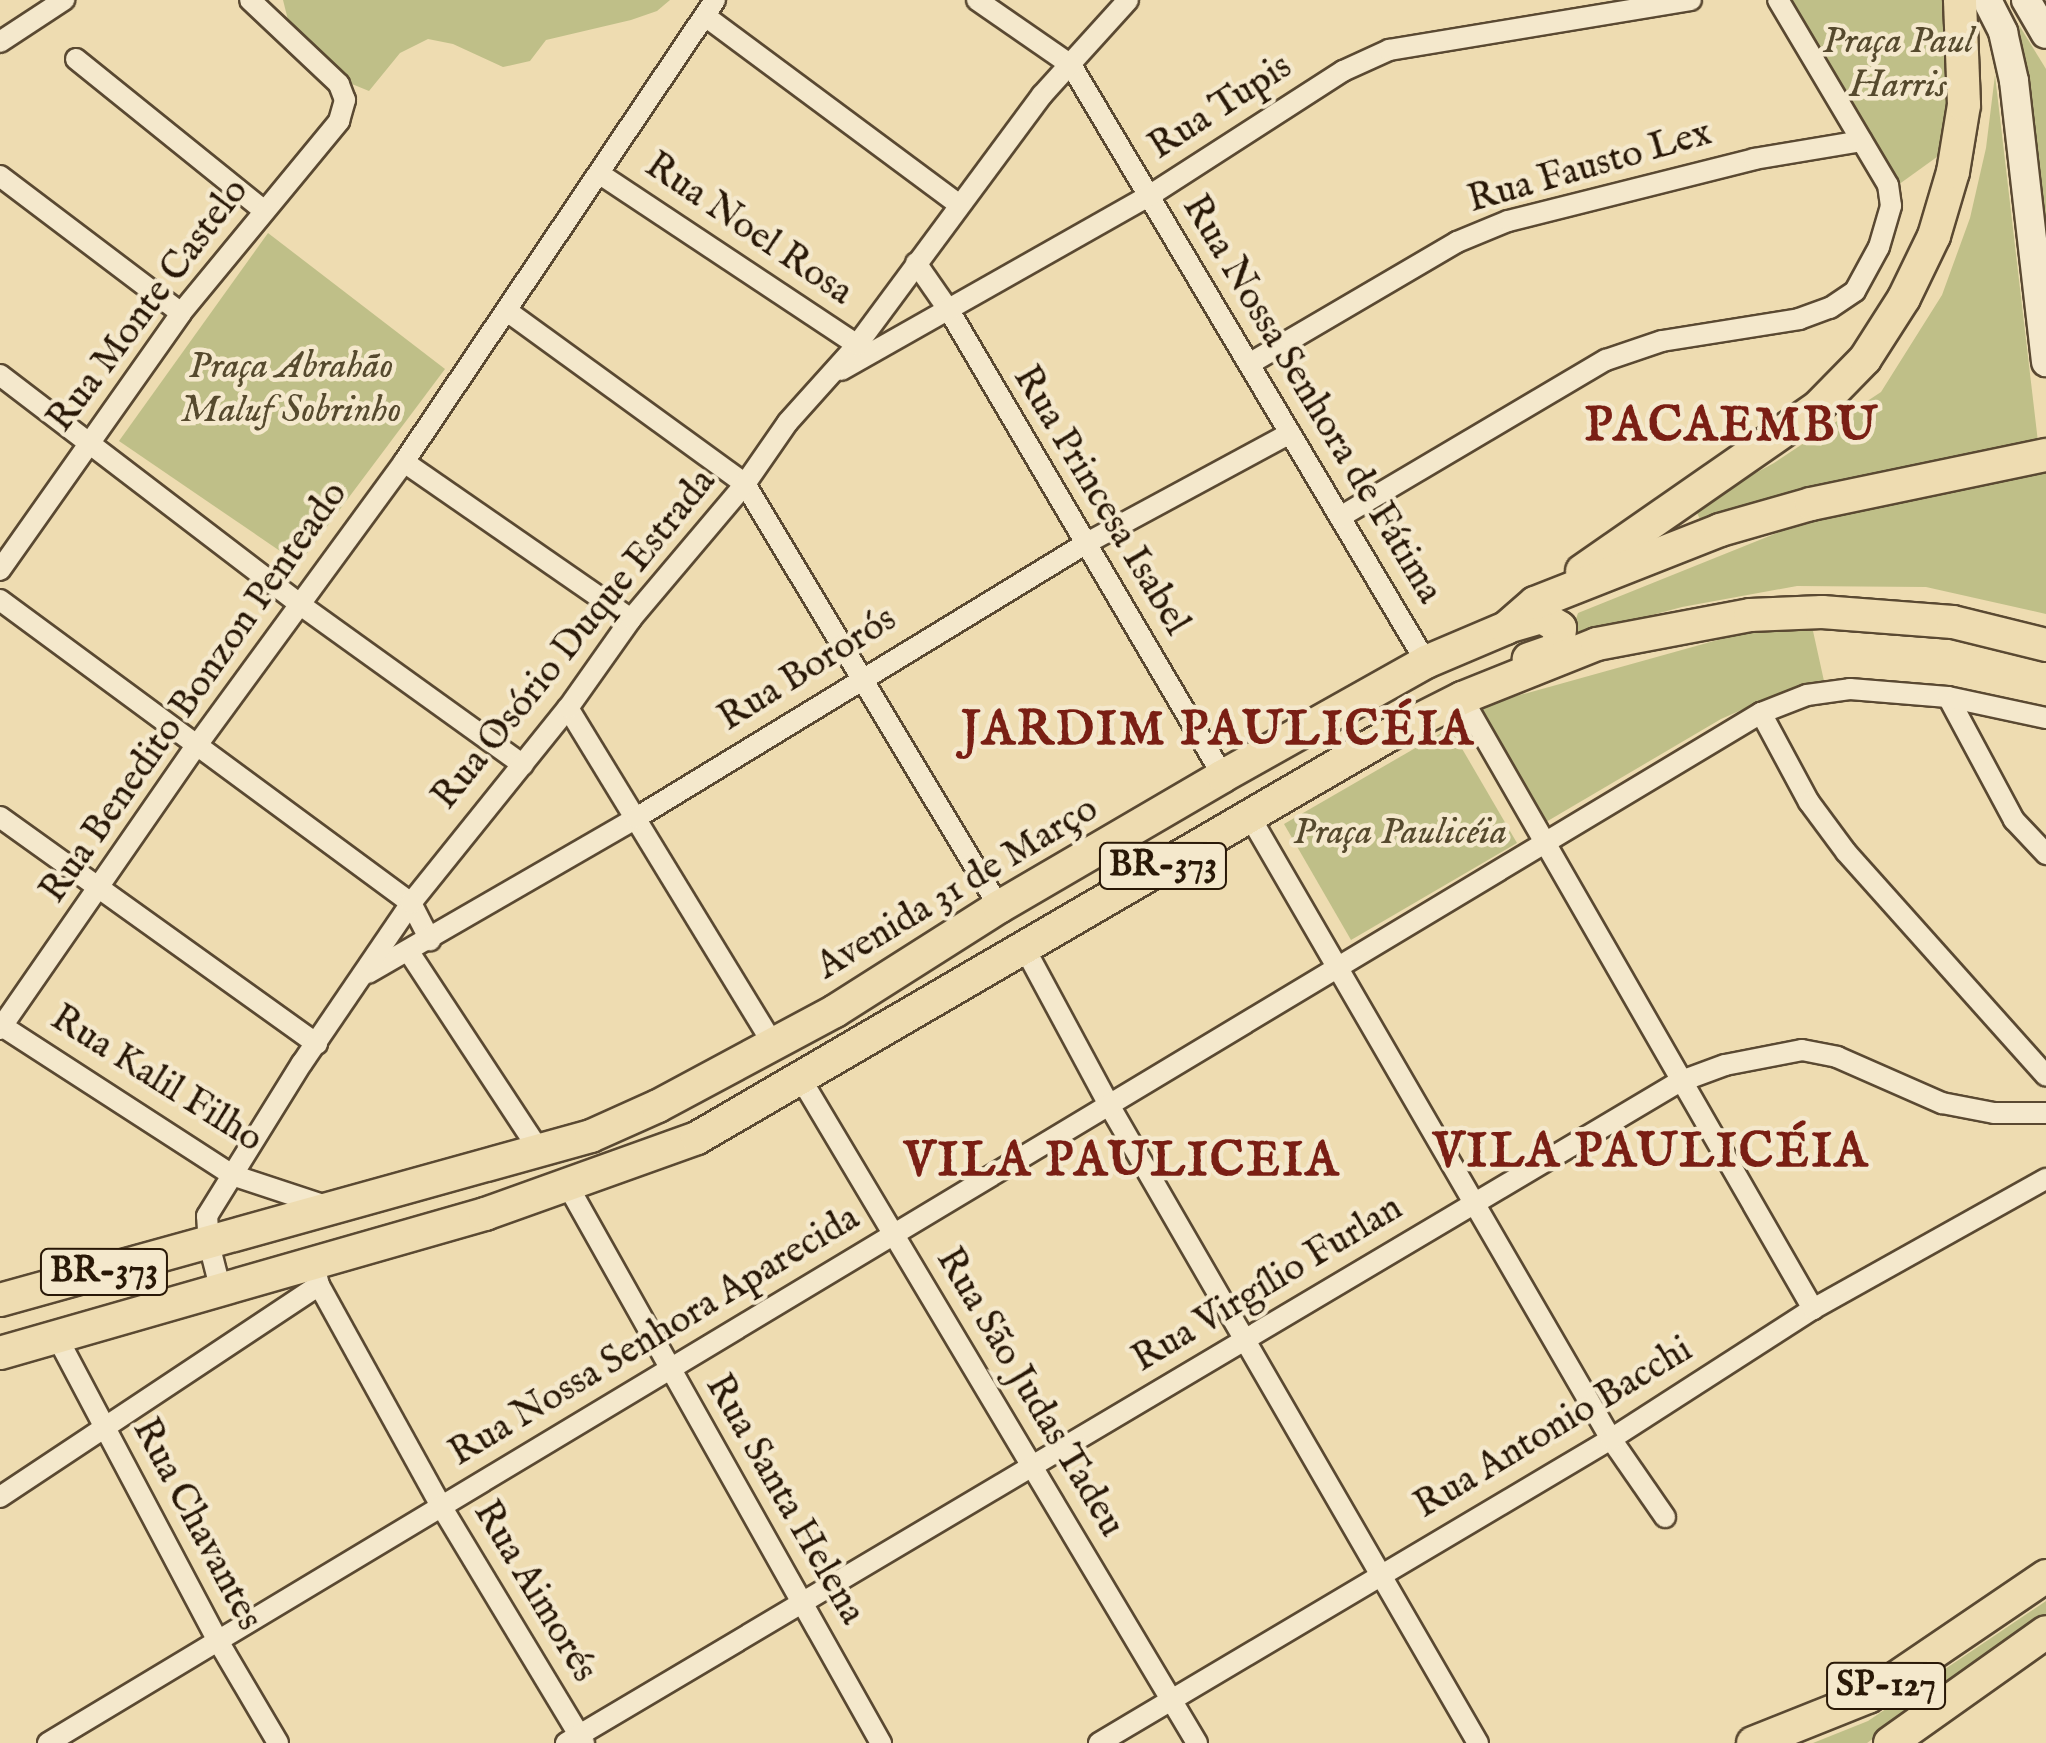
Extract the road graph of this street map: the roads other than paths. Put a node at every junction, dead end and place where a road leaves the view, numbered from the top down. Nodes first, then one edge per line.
1 (64, 0) edge
2 (250, 0) edge
3 (977, 0) edge
4 (1128, 0) edge
5 (1691, 0) edge
6 (1778, 0) edge
7 (1960, 0) edge
8 (1988, 0) edge
9 (2026, 0) edge
10 (710, 8) edge
11 (2046, 34) edge
12 (0, 42) edge
13 (76, 59) dead end
14 (1071, 65) junction
15 (1862, 141) junction
16 (600, 174) junction
17 (0, 176) edge
18 (1149, 196) junction
19 (958, 204) junction
20 (262, 209) junction
21 (916, 263) junction
22 (2042, 285) edge
23 (506, 311) junction
24 (950, 312) junction
25 (182, 313) junction
26 (857, 345) junction
27 (2046, 362) edge
28 (1249, 364) junction
29 (0, 375) edge
30 (826, 378) junction
31 (1290, 432) junction
32 (88, 444) junction
33 (2046, 454) edge
34 (404, 462) junction
35 (745, 484) junction
36 (1340, 518) junction
37 (1085, 544) junction
38 (0, 570) edge
39 (0, 600) edge
40 (1535, 603) junction
41 (302, 606) junction
42 (631, 619) junction
43 (1495, 633) junction
44 (2046, 645) edge
45 (1426, 662) junction
46 (858, 678) junction
47 (1462, 698) junction
48 (1948, 698) junction
49 (568, 708) junction
50 (1761, 713) junction
51 (2046, 718) edge
52 (1389, 735) junction
53 (197, 745) junction
54 (523, 765) junction
55 (1222, 776) junction
56 (1249, 816) junction
57 (0, 817) edge
58 (636, 818) junction
59 (1544, 843) junction
60 (2046, 854) edge
61 (99, 889) junction
62 (411, 903) junction
63 (999, 907) junction
64 (430, 940) junction
65 (1024, 947) junction
66 (409, 952) junction
67 (1336, 968) junction
68 (366, 974) junction
69 (836, 1011) junction
70 (1, 1027) edge
71 (317, 1044) junction
72 (774, 1045) junction
73 (851, 1050) junction
74 (2046, 1076) edge
75 (801, 1080) junction
76 (1680, 1082) junction
77 (1109, 1105) junction
78 (2046, 1113) edge
79 (729, 1121) junction
80 (541, 1153) junction
81 (232, 1175) junction
82 (2046, 1178) edge
83 (568, 1186) junction
84 (1472, 1202) junction
85 (332, 1208) junction
86 (893, 1234) junction
87 (208, 1244) junction
88 (317, 1275) junction
89 (221, 1291) junction
90 (0, 1300) edge
91 (1813, 1309) junction
92 (57, 1337) junction
93 (1245, 1340) junction
94 (0, 1353) edge
95 (670, 1369) junction
96 (106, 1430) junction
97 (1611, 1439) junction
98 (1033, 1469) junction
99 (0, 1497) edge
100 (441, 1506) junction
101 (1664, 1518) dead end
102 (1381, 1576) junction
103 (2046, 1576) edge
104 (803, 1604) junction
105 (2046, 1632) edge
106 (218, 1641) junction
107 (1172, 1700) junction
108 (577, 1740) edge
109 (1760, 1742) edge
110 (48, 1743) edge
111 (278, 1743) edge
112 (881, 1743) edge
113 (1100, 1743) edge
114 (1197, 1743) edge
115 (1478, 1743) edge
116 (1890, 1743) edge

1 - 12 street
2 - 20 street, Rua Monte Castelo
3 - 14 street, Rua Nossa Senhora de Fátima
4 - 14 street, Rua Osório Duque Estrada
5 - 18 street, Rua Tupis
6 - 15 street
7 - 40 main road
8 - 22 main road
9 - 11 main road
10 - 16 street, Rua Benedito Bonzon Penteado
10 - 19 street
13 - 20 street
14 - 18 street, Rua Nossa Senhora de Fátima
14 - 19 street, Rua Osório Duque Estrada
15 - 28 street, Rua Fausto Lex
15 - 36 street
16 - 23 street, Rua Benedito Bonzon Penteado
16 - 26 street, Rua Noel Rosa
17 - 25 street
18 - 24 street, Rua Tupis
18 - 28 street, Rua Nossa Senhora de Fátima
19 - 21 street, Rua Osório Duque Estrada
20 - 25 street, Rua Monte Castelo
21 - 24 street, Rua Princesa Isabel
21 - 26 street, Rua Osório Duque Estrada
22 - 27 main road
23 - 34 street, Rua Benedito Bonzon Penteado
23 - 35 street
24 - 30 street, Rua Tupis
24 - 37 street, Rua Princesa Isabel
25 - 32 street, Rua Monte Castelo
26 - 30 street, Rua Osório Duque Estrada
28 - 31 street, Rua Nossa Senhora de Fátima
29 - 32 street
30 - 35 street, Rua Osório Duque Estrada
31 - 36 street, Rua Nossa Senhora de Fátima
31 - 37 street, Rua Bororós
32 - 38 street, Rua Monte Castelo
32 - 41 street
33 - 40 main road, Avenida 31 de Março / BR-373
34 - 41 street, Rua Benedito Bonzon Penteado
34 - 42 street
35 - 42 street, Rua Osório Duque Estrada
35 - 46 street
36 - 45 street, Rua Nossa Senhora de Fátima
37 - 46 street, Rua Bororós
37 - 55 street, Rua Princesa Isabel
39 - 53 street
40 - 43 main road, Avenida 31 de Março / BR-373
41 - 53 street, Rua Benedito Bonzon Penteado
41 - 54 street
42 - 49 street, Rua Osório Duque Estrada
43 - 45 main road, Avenida 31 de Março / BR-373
43 - 47 main road
43 - 52 main road
44 - 47 main road, BR-373
45 - 55 main road, Avenida 31 de Março / BR-373
46 - 58 street, Rua Bororós
46 - 63 street
47 - 52 main road, BR-373
47 - 59 street
48 - 50 street, Rua Nossa Senhora Aparecida
48 - 51 street, Rua Nossa Senhora Aparecida
48 - 60 street
49 - 54 street, Rua Osório Duque Estrada
49 - 58 street
50 - 59 street, Rua Nossa Senhora Aparecida
50 - 74 street
52 - 56 main road, BR-373
53 - 61 street, Rua Benedito Bonzon Penteado
53 - 62 street
54 - 62 street, Rua Osório Duque Estrada
55 - 63 main road, Avenida 31 de Março / BR-373
56 - 65 main road, BR-373
56 - 67 street
57 - 61 street
58 - 64 street, Rua Bororós
58 - 72 street
59 - 67 street, Rua Nossa Senhora Aparecida
59 - 76 street
61 - 70 street, Rua Benedito Bonzon Penteado
61 - 71 street
62 - 64 street
62 - 68 street, Rua Osório Duque Estrada
63 - 69 main road, Avenida 31 de Março / BR-373
64 - 66 street, Rua Bororós
65 - 73 main road, BR-373
65 - 77 street
66 - 68 street, Rua Bororós
66 - 80 street
67 - 77 street, Rua Nossa Senhora Aparecida
67 - 84 street
68 - 71 street, Rua Osório Duque Estrada
69 - 72 main road, Avenida 31 de Março / BR-373
69 - 73 main road
70 - 81 street, Rua Kalil Filho
71 - 81 street, Rua Osório Duque Estrada
72 - 79 main road
72 - 80 main road, Avenida 31 de Março / BR-373
73 - 75 main road, BR-373
75 - 79 main road, BR-373
75 - 86 street, Rua São Judas Tadeu
76 - 78 street, Rua Virgílio Furlan
76 - 84 street, Rua Virgílio Furlan
76 - 91 street
77 - 86 street, Rua Nossa Senhora Aparecida
77 - 93 street
79 - 83 main road, BR-373
80 - 85 main road, Avenida 31 de Março / BR-373
81 - 85 street, Rua Kalil Filho
81 - 87 street, Rua Osório Duque Estrada
82 - 91 street, Rua Antonio Bacchi
83 - 88 main road, BR-373
83 - 95 street, Rua Santa Helena
84 - 93 street, Rua Virgílio Furlan
84 - 97 street
85 - 87 main road, Avenida 31 de Março / BR-373
86 - 95 street, Rua Nossa Senhora Aparecida
86 - 98 street, Rua São Judas Tadeu
87 - 89 street, Rua Osório Duque Estrada
87 - 90 main road, Avenida 31 de Março / BR-373
88 - 89 main road, BR-373
88 - 96 street
88 - 100 street, Rua Aimorés
89 - 92 main road, BR-373
91 - 97 street, Rua Antonio Bacchi
92 - 94 main road, BR-373
92 - 96 street, Rua Chavantes
93 - 98 street, Rua Virgílio Furlan
93 - 102 street
95 - 100 street, Rua Nossa Senhora Aparecida
95 - 104 street, Rua Santa Helena
96 - 99 street
96 - 106 street, Rua Chavantes
97 - 101 street
97 - 102 street, Rua Antonio Bacchi
98 - 104 street, Rua Virgílio Furlan
98 - 107 street, Rua São Judas Tadeu
100 - 106 street, Rua Nossa Senhora Aparecida
100 - 108 street, Rua Aimorés
102 - 107 street, Rua Antonio Bacchi
102 - 115 street
103 - 109 main road, SP-127
104 - 108 street, Rua Virgílio Furlan
104 - 112 street, Rua Santa Helena
105 - 116 main road, SP-127
106 - 110 street, Rua Nossa Senhora Aparecida
106 - 111 street, Rua Chavantes
107 - 113 street, Rua Antonio Bacchi
107 - 114 street, Rua São Judas Tadeu

